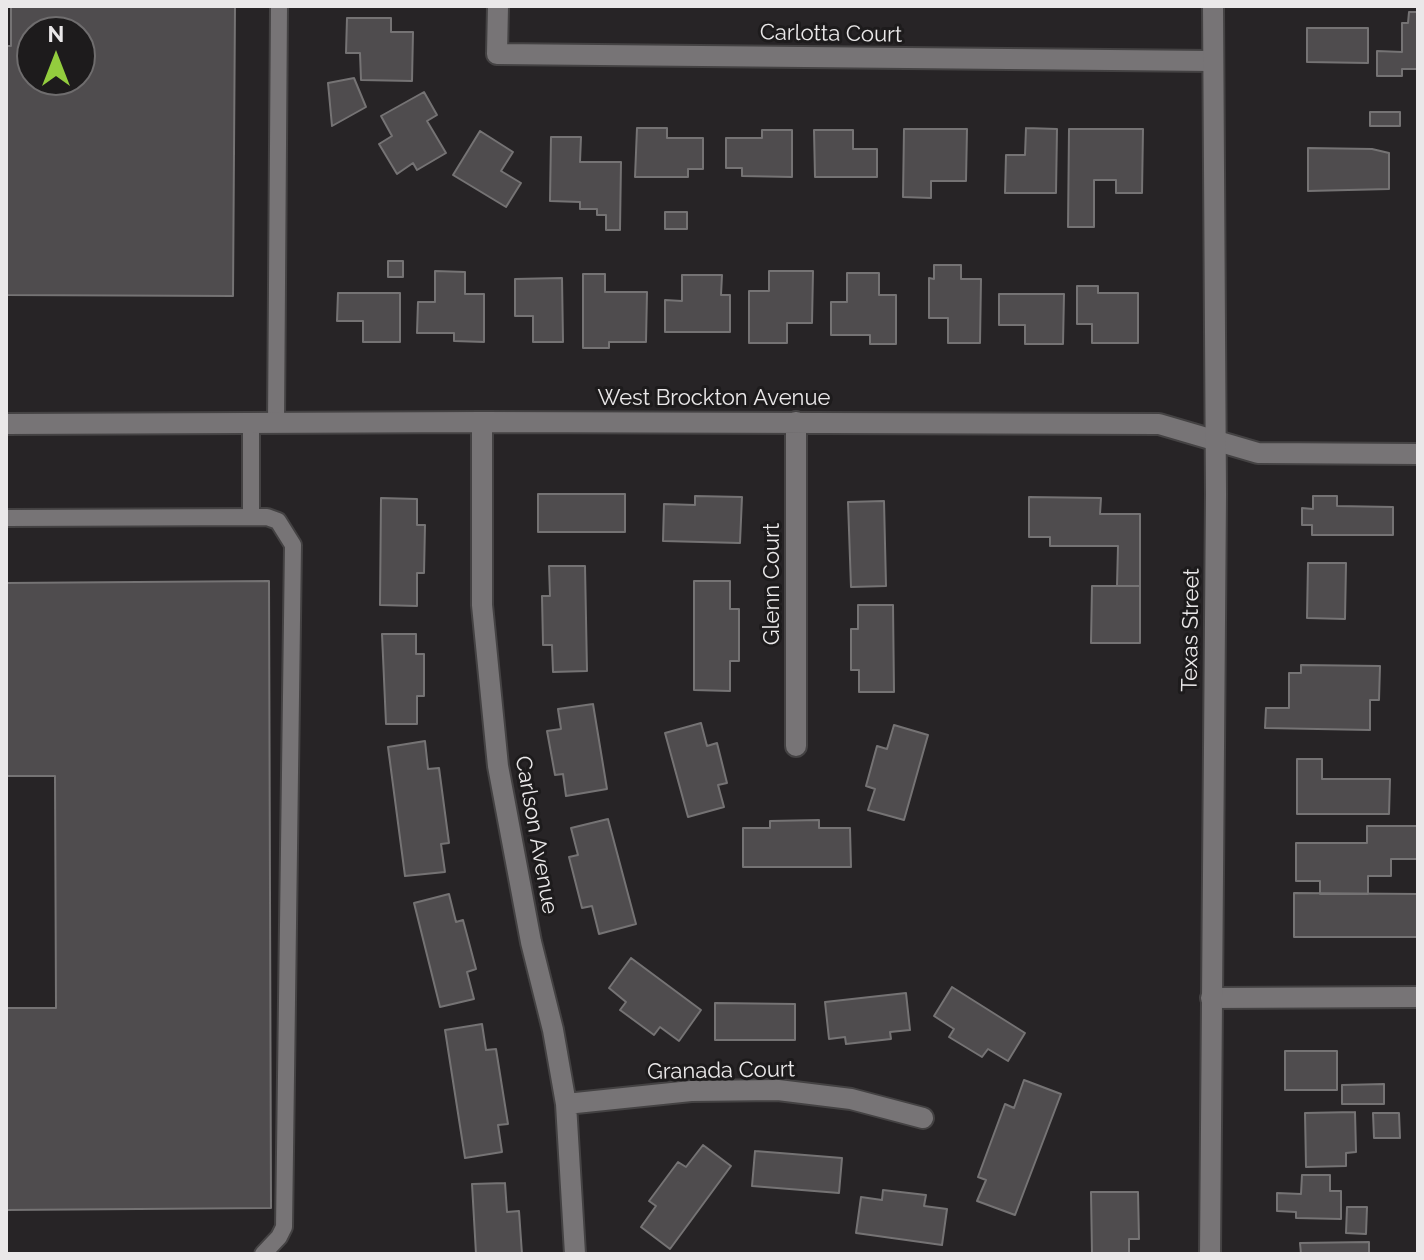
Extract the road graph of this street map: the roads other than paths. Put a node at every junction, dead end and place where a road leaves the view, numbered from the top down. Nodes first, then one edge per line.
1 (279, 6) edge
2 (498, 6) edge
3 (1213, 6) edge
4 (1213, 61) junction
5 (482, 422) junction
6 (796, 422) junction
7 (251, 423) junction
8 (276, 423) junction
9 (6, 424) edge
10 (1215, 442) junction
11 (1418, 454) edge
12 (251, 516) junction
13 (6, 518) edge
14 (796, 746) dead end
15 (1418, 997) edge
16 (1211, 998) junction
17 (566, 1104) junction
18 (923, 1118) dead end
19 (263, 1254) edge
20 (575, 1254) edge
21 (1210, 1254) edge

1 - 8 lane
2 - 4 street, Carlotta Court
3 - 4 street, Texas Street
4 - 10 street, Texas Street
5 - 6 street, West Brockton Avenue
5 - 8 street, West Brockton Avenue
5 - 17 street, Carlson Avenue
6 - 10 street, West Brockton Avenue
6 - 14 street, Glenn Court
7 - 8 street, West Brockton Avenue
7 - 9 street, West Brockton Avenue
7 - 12 lane
10 - 11 street, West Brockton Avenue
10 - 16 street, Texas Street
12 - 13 lane
12 - 19 lane
15 - 16 street
16 - 21 street, Texas Street
17 - 18 street, Granada Court
17 - 20 street, Carlson Avenue

